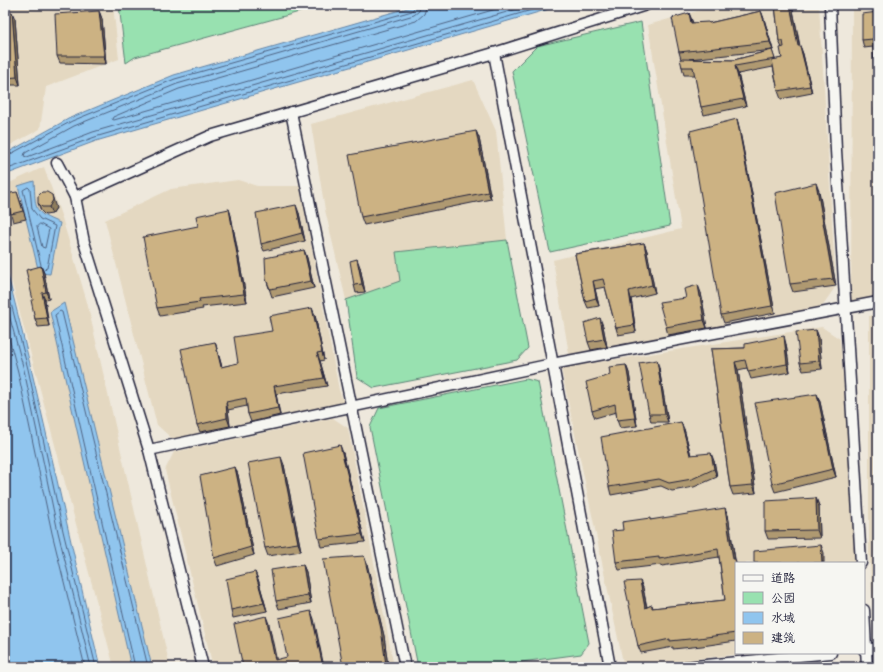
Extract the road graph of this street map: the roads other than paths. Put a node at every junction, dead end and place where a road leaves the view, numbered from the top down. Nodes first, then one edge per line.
1 (646, 5) edge
2 (830, 5) edge
3 (494, 53) junction
4 (291, 112) junction
5 (57, 163) dead end
6 (75, 197) junction
7 (878, 302) edge
8 (846, 309) junction
9 (552, 364) junction
10 (351, 406) junction
11 (149, 450) junction
12 (861, 562) edge
13 (878, 648) edge
14 (865, 650) edge
15 (821, 654) edge
16 (203, 667) edge
17 (405, 667) edge
18 (610, 667) edge
19 (685, 667) edge
20 (868, 667) edge

1 - 3 street
2 - 8 street
3 - 4 street
3 - 9 street
4 - 6 street
4 - 10 street
5 - 6 street
6 - 11 street
7 - 8 street
8 - 9 street
8 - 12 street
9 - 10 street
9 - 18 street
10 - 11 street
10 - 17 street
11 - 16 street
13 - 14 street
14 - 20 street
15 - 19 street

